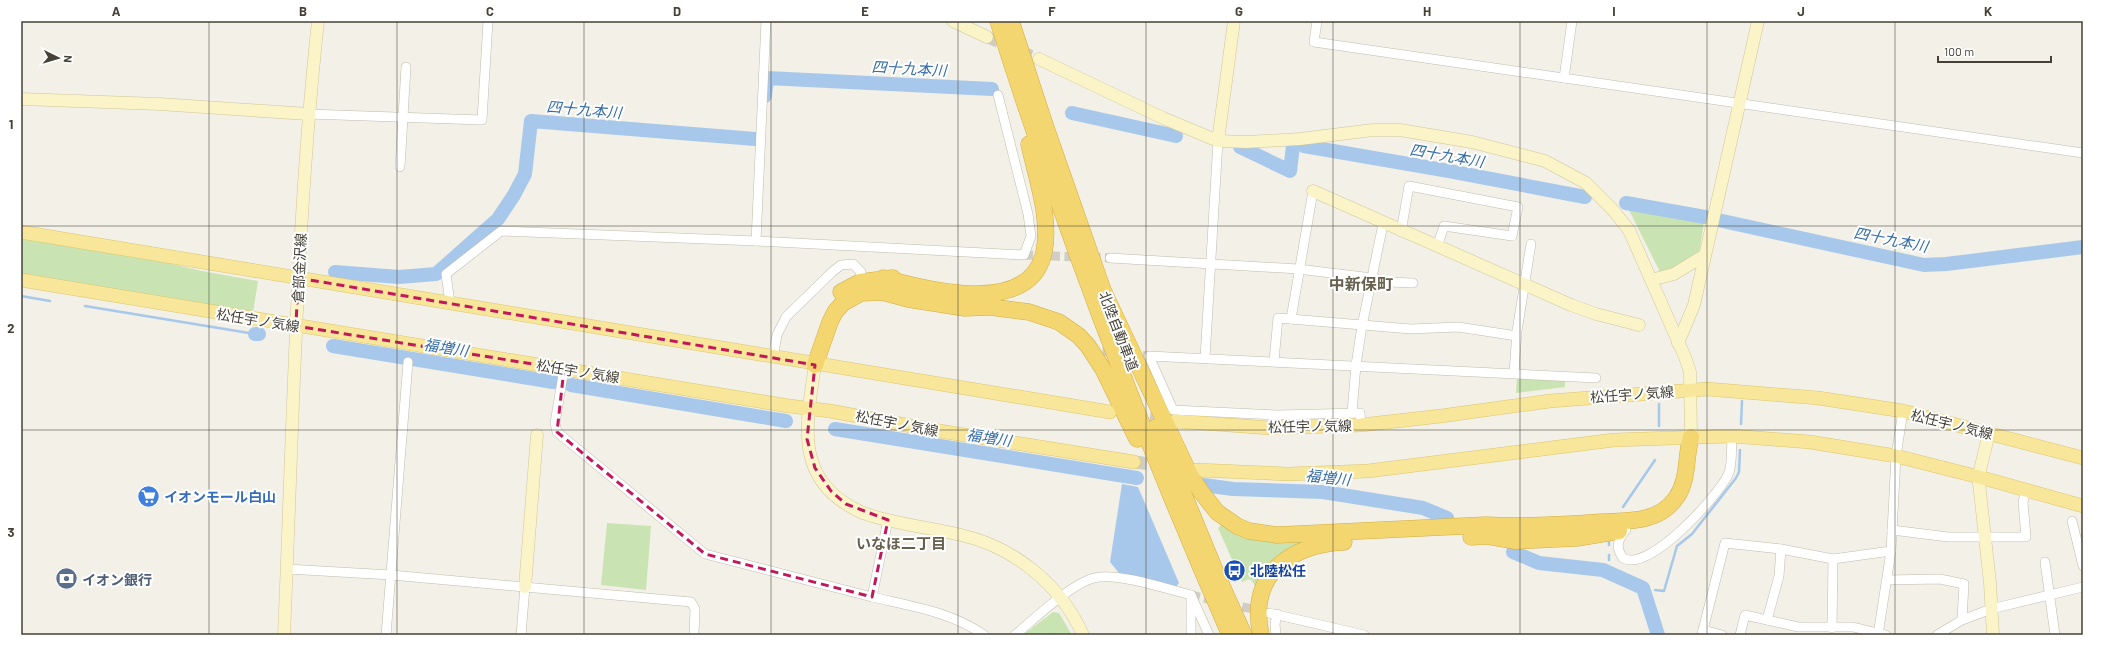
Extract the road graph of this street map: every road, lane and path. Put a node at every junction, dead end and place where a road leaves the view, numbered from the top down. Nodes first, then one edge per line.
1 (318, 21) edge
2 (488, 21) edge
3 (766, 21) edge
4 (953, 21) edge
5 (994, 21) edge
6 (998, 21) edge
7 (1011, 21) edge
8 (1234, 21) edge
9 (1317, 21) edge
10 (1572, 21) edge
11 (1758, 21) edge
12 (987, 37) tunnel mouth
13 (1039, 59) tunnel mouth
14 (406, 66) dead end
15 (1564, 78) junction
16 (998, 95) dead end
17 (21, 99) edge
18 (1740, 103) junction
19 (308, 114) junction
20 (403, 116) junction
21 (1218, 141) junction
22 (2083, 153) edge
23 (400, 167) dead end
24 (1313, 191) joint
25 (1384, 224) junction
26 (21, 232) edge
27 (1401, 232) junction
28 (756, 241) junction
29 (1531, 244) dead end
30 (1437, 247) junction
31 (1705, 255) junction
32 (1110, 258) tunnel mouth
33 (1209, 263) junction
34 (1298, 269) junction
35 (298, 278) junction
36 (1372, 278) junction
37 (21, 280) edge
38 (1651, 280) junction
39 (860, 282) junction
40 (1412, 283) dead end
41 (883, 285) junction
42 (1524, 285) junction
43 (1101, 286) junction
44 (990, 300) junction
45 (450, 304) junction
46 (1290, 319) junction
47 (1639, 325) dead end
48 (296, 326) junction
49 (1362, 326) junction
50 (1517, 336) junction
51 (1678, 343) junction
52 (773, 358) junction
53 (1205, 358) junction
54 (408, 362) dead end
55 (1274, 362) junction
56 (815, 365) junction
57 (1356, 366) junction
58 (564, 369) junction
59 (1514, 373) junction
60 (1596, 378) dead end
61 (1690, 390) junction
62 (809, 409) junction
63 (1903, 411) junction
64 (1110, 412) dead end
65 (1352, 413) junction
66 (1175, 421) tunnel mouth
67 (1361, 425) junction
68 (1989, 433) junction
69 (537, 435) dead end
70 (1732, 436) junction
71 (1691, 437) junction
72 (1896, 456) junction
73 (2083, 458) edge
74 (1134, 462) tunnel mouth
75 (1197, 470) dead end
76 (1980, 477) junction
77 (2026, 490) junction
78 (2083, 506) edge
79 (888, 520) junction
80 (2072, 522) dead end
81 (1602, 527) junction
82 (1626, 530) junction
83 (1892, 530) junction
84 (1486, 531) junction
85 (1985, 538) junction
86 (1781, 549) junction
87 (1891, 551) junction
88 (1195, 555) junction
89 (1834, 559) junction
90 (2045, 562) dead end
91 (2083, 566) edge
92 (287, 568) junction
93 (391, 575) junction
94 (1887, 580) junction
95 (525, 587) junction
96 (2083, 587) edge
97 (1191, 595) junction
98 (2050, 596) junction
99 (872, 597) junction
100 (1061, 598) junction
101 (1991, 610) junction
102 (1767, 620) junction
103 (1962, 620) junction
104 (1832, 628) junction
105 (1702, 633) edge
106 (1881, 634) edge
107 (284, 635) edge
108 (386, 635) edge
109 (521, 635) edge
110 (694, 635) edge
111 (984, 635) edge
112 (1015, 635) edge
113 (1083, 635) edge
114 (1191, 635) edge
115 (1209, 635) edge
116 (1230, 635) edge
117 (1244, 635) edge
118 (1261, 635) edge
119 (1276, 635) edge
120 (1364, 635) edge
121 (1722, 635) edge
122 (1740, 635) edge
123 (1937, 635) edge
124 (1993, 635) edge
125 (2055, 635) edge

1 - 19 street, 倉部金沢線
2 - 20 street
3 - 28 street
4 - 12 street
5 - 44 highway
6 - 88 highway, 北陸自動車道
7 - 43 highway, 北陸自動車道
8 - 21 street
9 - 15 street
10 - 15 street
11 - 18 street
13 - 21 street
14 - 20 street
15 - 18 street
16 - 28 street
17 - 19 street
18 - 22 street
18 - 31 street
19 - 20 street
19 - 35 street, 倉部金沢線
20 - 23 street
21 - 33 street
21 - 38 street
24 - 25 street
24 - 34 street
25 - 27 street
25 - 36 street
26 - 35 main road
27 - 30 street
27 - 30 street
28 - 45 street
29 - 42 street
30 - 42 street
31 - 38 street
31 - 51 street
32 - 33 street
33 - 34 street
33 - 53 street
34 - 36 street
34 - 46 street
35 - 45 main road
35 - 48 street, 倉部金沢線
36 - 40 street
36 - 49 street
37 - 48 main road, 松任宇ノ気線
38 - 51 street
39 - 41 highway
39 - 52 street
39 - 56 highway
41 - 44 highway
41 - 44 highway
41 - 56 highway
42 - 47 street
42 - 50 street
43 - 84 highway
43 - 117 highway, 北陸自動車道
44 - 88 highway
45 - 52 main road
46 - 49 street
46 - 55 street
48 - 58 main road, 松任宇ノ気線
48 - 92 street, 倉部金沢線
49 - 50 street
49 - 57 street
50 - 59 street
51 - 61 street
52 - 56 main road
53 - 55 street
53 - 65 street
54 - 93 street
55 - 57 street
56 - 62 street
56 - 64 main road
57 - 59 street
57 - 65 street
58 - 62 main road, 松任宇ノ気線
58 - 99 street
59 - 60 street
61 - 63 main road, 松任宇ノ気線
61 - 67 main road, 松任宇ノ気線
61 - 71 street
62 - 74 main road, 松任宇ノ気線
62 - 79 street
63 - 68 main road, 松任宇ノ気線
63 - 72 street
65 - 67 street
66 - 67 main road, 松任宇ノ気線
68 - 73 main road, 松任宇ノ気線
68 - 76 street
69 - 95 street
70 - 71 main road
70 - 72 main road
70 - 82 street
71 - 75 main road
71 - 81 highway
71 - 82 highway
72 - 76 main road
72 - 83 street
76 - 77 main road
76 - 85 street
77 - 78 main road
77 - 85 street
79 - 99 street
79 - 100 street
80 - 91 street
81 - 82 highway
81 - 84 highway
83 - 85 street
83 - 87 street
84 - 118 highway
85 - 101 street
86 - 89 street
86 - 102 street
86 - 105 street
87 - 89 street
87 - 94 street
88 - 116 highway, 北陸自動車道
89 - 104 street
90 - 98 street
92 - 93 street
92 - 107 street, 倉部金沢線
93 - 95 street
93 - 108 street
94 - 103 street
94 - 106 street
95 - 109 street
95 - 110 street
96 - 98 street
97 - 100 street
97 - 114 street
97 - 115 street
98 - 101 street
98 - 125 street
99 - 111 street
100 - 112 street
100 - 113 street
101 - 103 street
101 - 124 street
102 - 104 street
102 - 122 street
103 - 123 street
104 - 106 street
105 - 121 street
119 - 120 street

